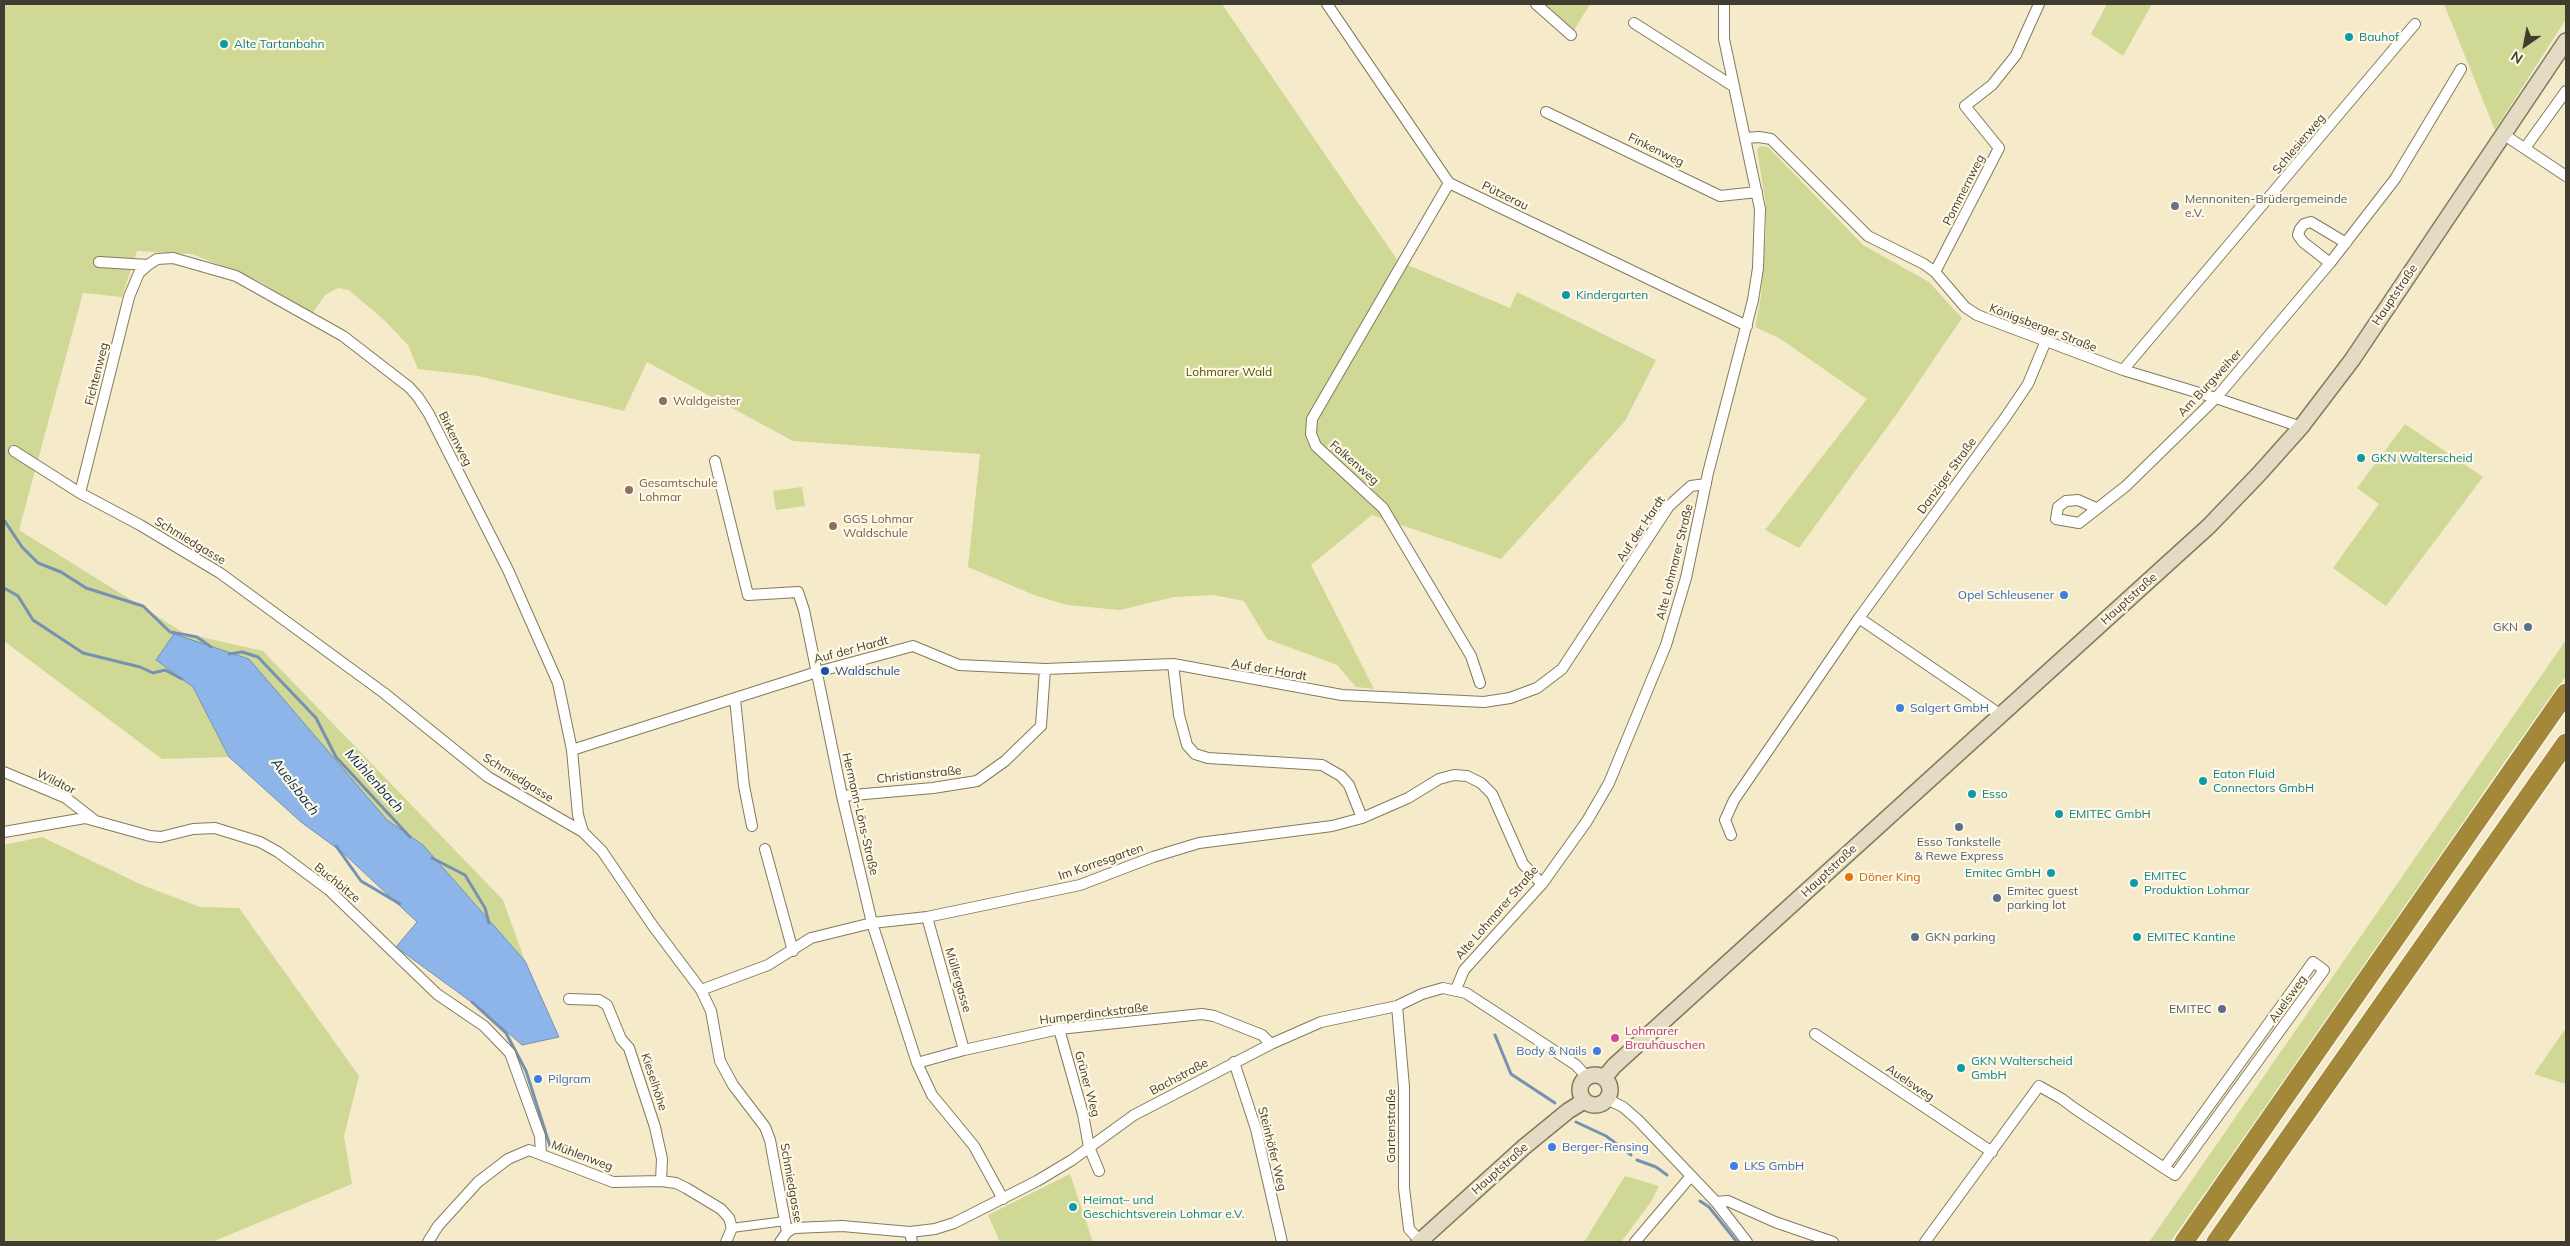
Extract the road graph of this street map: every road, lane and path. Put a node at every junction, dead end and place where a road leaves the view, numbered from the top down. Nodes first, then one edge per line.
1 (1327, 4) edge
2 (1536, 4) edge
3 (1724, 4) edge
4 (2039, 4) edge
5 (1634, 23) dead end
6 (2415, 24) dead end
7 (1571, 35) dead end
8 (2566, 41) edge
9 (2461, 69) dead end
10 (1733, 86) junction
11 (2566, 91) edge
12 (1546, 112) dead end
13 (2504, 134) junction
14 (1746, 138) junction
15 (2525, 148) junction
16 (2566, 176) edge
17 (1449, 183) junction
18 (1757, 192) junction
19 (2346, 244) junction
20 (99, 262) dead end
21 (2330, 263) junction
22 (148, 265) junction
23 (1935, 272) junction
24 (1746, 326) junction
25 (2044, 343) junction
26 (2124, 370) junction
27 (2216, 398) junction
28 (2301, 427) junction
29 (14, 451) dead end
30 (714, 461) dead end
31 (1706, 484) junction
32 (80, 493) junction
33 (2096, 508) dead end
34 (1859, 618) junction
35 (1173, 664) junction
36 (1045, 669) junction
37 (816, 672) junction
38 (1480, 683) dead end
39 (2566, 693) edge
40 (735, 699) junction
41 (2001, 715) junction
42 (2566, 743) edge
43 (572, 750) junction
44 (4, 772) edge
45 (842, 796) junction
46 (1362, 818) junction
47 (93, 820) junction
48 (752, 826) dead end
49 (4, 832) edge
50 (583, 832) junction
51 (1731, 835) dead end
52 (765, 848) dead end
53 (1542, 884) junction
54 (927, 917) junction
55 (872, 923) junction
56 (793, 951) junction
57 (1456, 989) junction
58 (701, 990) junction
59 (569, 999) dead end
60 (1397, 1006) junction
61 (1059, 1029) junction
62 (1814, 1034) dead end
63 (1271, 1044) junction
64 (964, 1050) junction
65 (1234, 1062) junction
66 (917, 1063) junction
67 (1587, 1077) junction
68 (1604, 1078) junction
69 (1607, 1099) junction
70 (1584, 1101) junction
71 (1089, 1147) junction
72 (1992, 1152) junction
73 (541, 1154) junction
74 (2164, 1168) junction
75 (1099, 1170) dead end
76 (1691, 1176) junction
77 (661, 1182) junction
78 (1003, 1199) junction
79 (1716, 1202) junction
80 (784, 1221) junction
81 (732, 1228) junction
82 (787, 1232) junction
83 (911, 1237) edge
84 (428, 1242) edge
85 (726, 1242) edge
86 (780, 1242) edge
87 (1282, 1242) edge
88 (1420, 1242) edge
89 (1635, 1242) edge
90 (1747, 1242) edge
91 (1833, 1242) edge
92 (1925, 1242) edge
93 (2184, 1242) edge
94 (2216, 1242) edge

1 - 17 street
2 - 7 street
3 - 10 street, Alte Lohmarer Straße
4 - 23 street, Pommernweg
5 - 10 street
6 - 26 street, Schlesierweg
8 - 13 main road, Hauptstraße
9 - 19 street, Am Burgweiher
10 - 14 street, Alte Lohmarer Straße
11 - 15 street
12 - 18 street, Finkenweg
13 - 15 street
13 - 28 main road, Hauptstraße
14 - 18 street, Alte Lohmarer Straße
14 - 23 street, Königsberger Straße
15 - 16 street
17 - 24 street, Pützerau
17 - 38 street, Falkenweg
18 - 24 street, Alte Lohmarer Straße
19 - 21 street, Am Burgweiher
19 - 21 street
20 - 22 street, Birkenweg
21 - 27 street, Am Burgweiher
22 - 32 street, Fichtenweg
22 - 43 street, Birkenweg
23 - 25 street, Königsberger Straße
24 - 31 street, Alte Lohmarer Straße
25 - 26 street, Königsberger Straße
25 - 34 street, Danziger Straße
26 - 27 street, Königsberger Straße
27 - 28 street, Königsberger Straße
27 - 33 street, Am Burgweiher
28 - 41 main road, Hauptstraße
29 - 32 street, Schmiedgasse
30 - 37 street, Hermann-Löns-Straße
31 - 35 street, Auf der Hardt
31 - 53 street, Alte Lohmarer Straße
32 - 50 street, Schmiedgasse
34 - 41 street
34 - 51 street, Danziger Straße
35 - 36 street, Auf der Hardt
35 - 46 street
36 - 37 street, Auf der Hardt
36 - 45 street, Christianstraße
37 - 40 street, Auf der Hardt
37 - 45 street, Hermann-Löns-Straße
39 - 93 highway
40 - 43 street, Auf der Hardt
40 - 48 street
41 - 68 main road, Hauptstraße
42 - 94 highway
43 - 50 street, Birkenweg
44 - 47 street, Wildtor
45 - 55 street, Hermann-Löns-Straße
46 - 53 street, Im Korresgarten
46 - 54 street, Im Korresgarten
47 - 49 street, Buchbitze
47 - 73 street, Buchbitze
50 - 58 street, Schmiedgasse
52 - 56 street
53 - 57 street, Alte Lohmarer Straße
54 - 55 street, Im Korresgarten
54 - 64 street, Müllergasse
55 - 56 street, Im Korresgarten
55 - 66 street, Hermann-Löns-Straße
56 - 58 street, Im Korresgarten
57 - 60 street, Bachstraße
57 - 67 street
58 - 80 street, Schmiedgasse
59 - 77 street, Kieselhöhe
60 - 63 street, Bachstraße
60 - 88 street, Gartenstraße
61 - 63 street, Humperdinckstraße
61 - 64 street, Humperdinckstraße
61 - 71 street, Grüner Weg
62 - 72 street, Auelsweg
63 - 65 street, Bachstraße
64 - 66 street, Humperdinckstraße
65 - 71 street, Bachstraße
65 - 87 street, Steinhöfer Weg
66 - 78 street, Hermann-Löns-Straße
67 - 68 main road
67 - 70 main road
68 - 69 main road
69 - 70 main road
69 - 76 street
70 - 88 main road, Hauptstraße
71 - 75 street, Grüner Weg
71 - 78 street, Bachstraße
72 - 74 street
72 - 92 street
73 - 77 street, Mühlenweg
73 - 84 street, Mühlenweg
74 - 74 street, Auelsweg
76 - 79 street
76 - 89 street
77 - 81 street, Mühlenweg
78 - 83 street, Bachstraße
79 - 90 street
79 - 91 street
80 - 81 street
80 - 82 street, Schmiedgasse
81 - 85 street
82 - 83 street, Bachstraße
82 - 86 street

